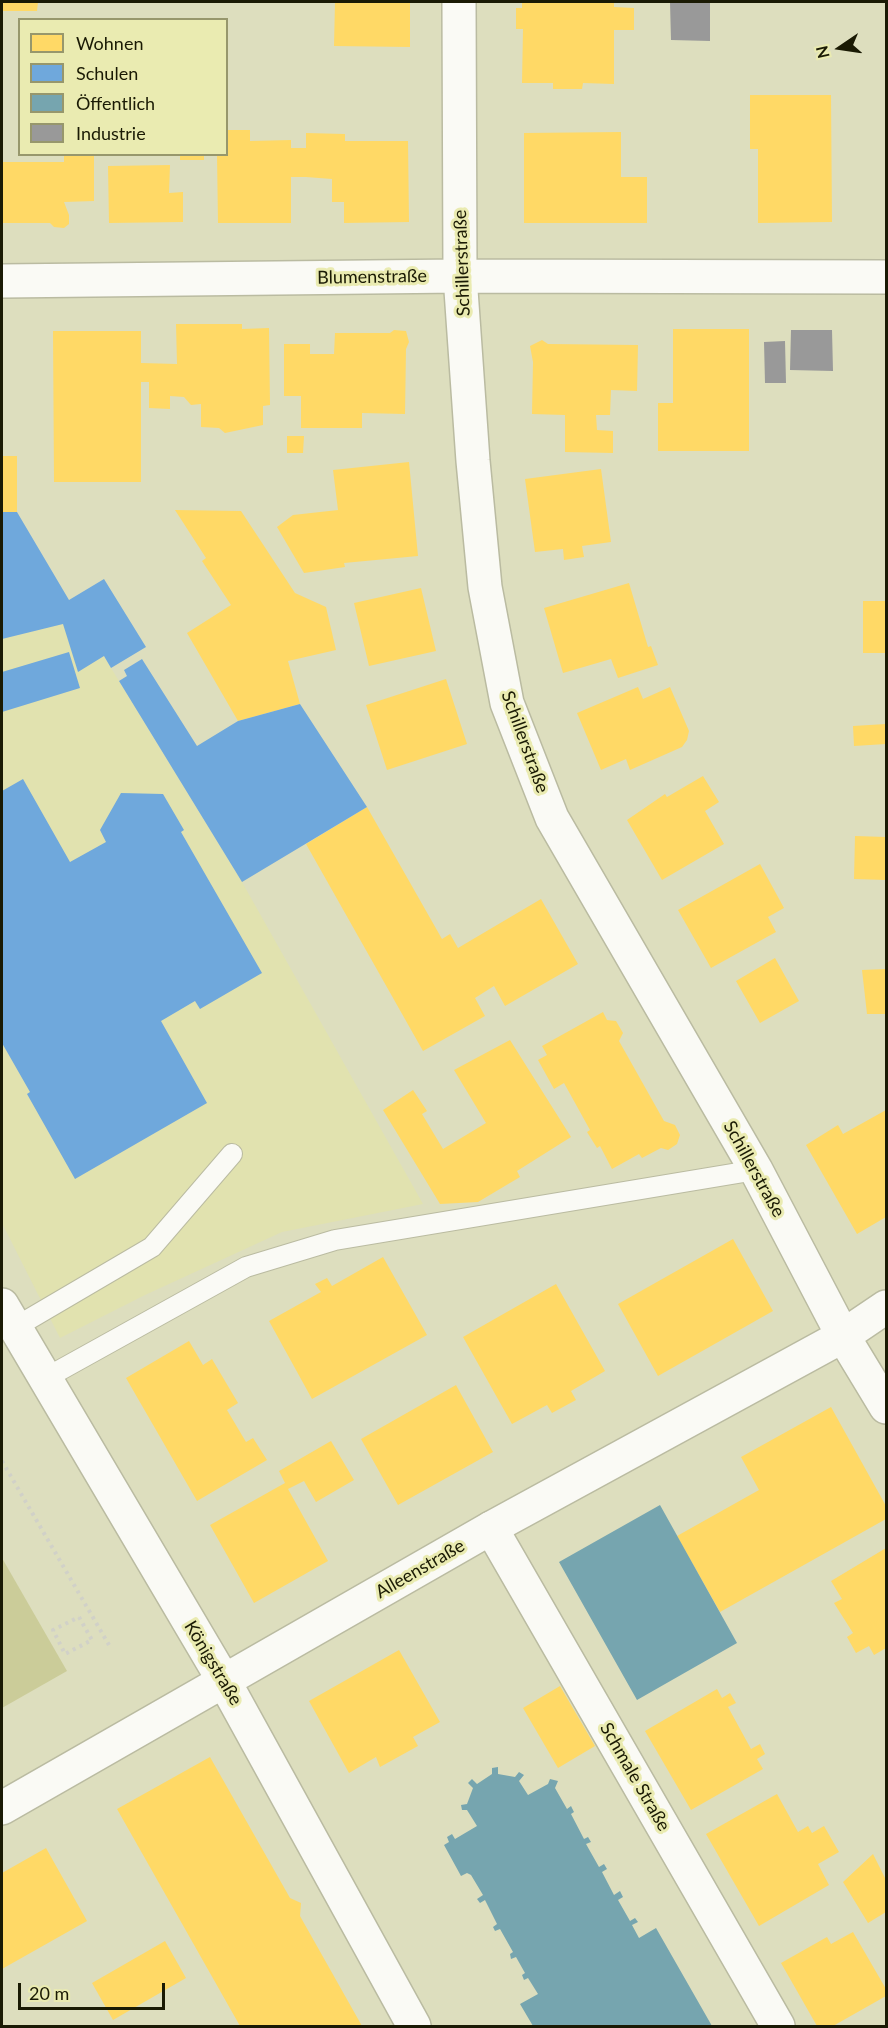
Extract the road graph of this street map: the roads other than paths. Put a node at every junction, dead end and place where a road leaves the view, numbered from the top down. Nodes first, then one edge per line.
1 (459, 2) edge
2 (460, 276) junction
3 (886, 278) edge
4 (2, 282) edge
5 (232, 1154) dead end
6 (756, 1170) junction
7 (886, 1307) edge
8 (8, 1316) edge
9 (843, 1336) junction
10 (44, 1379) junction
11 (886, 1407) edge
12 (491, 1528) junction
13 (224, 1681) junction
14 (2, 1808) edge
15 (414, 2026) edge
16 (778, 2026) edge

1 - 2 street, Schillerstraße
2 - 3 street, Blumenstraße
2 - 4 street, Blumenstraße
2 - 6 street, Schillerstraße
5 - 8 lane
6 - 9 street, Schillerstraße
6 - 10 lane
7 - 9 street, Alleenstraße
8 - 10 street, Königstraße
9 - 11 street, Schillerstraße
9 - 12 street, Alleenstraße
10 - 13 street, Königstraße
12 - 13 street, Alleenstraße
12 - 16 street, Schmale Straße
13 - 14 street, Alleenstraße
13 - 15 street, Königstraße

